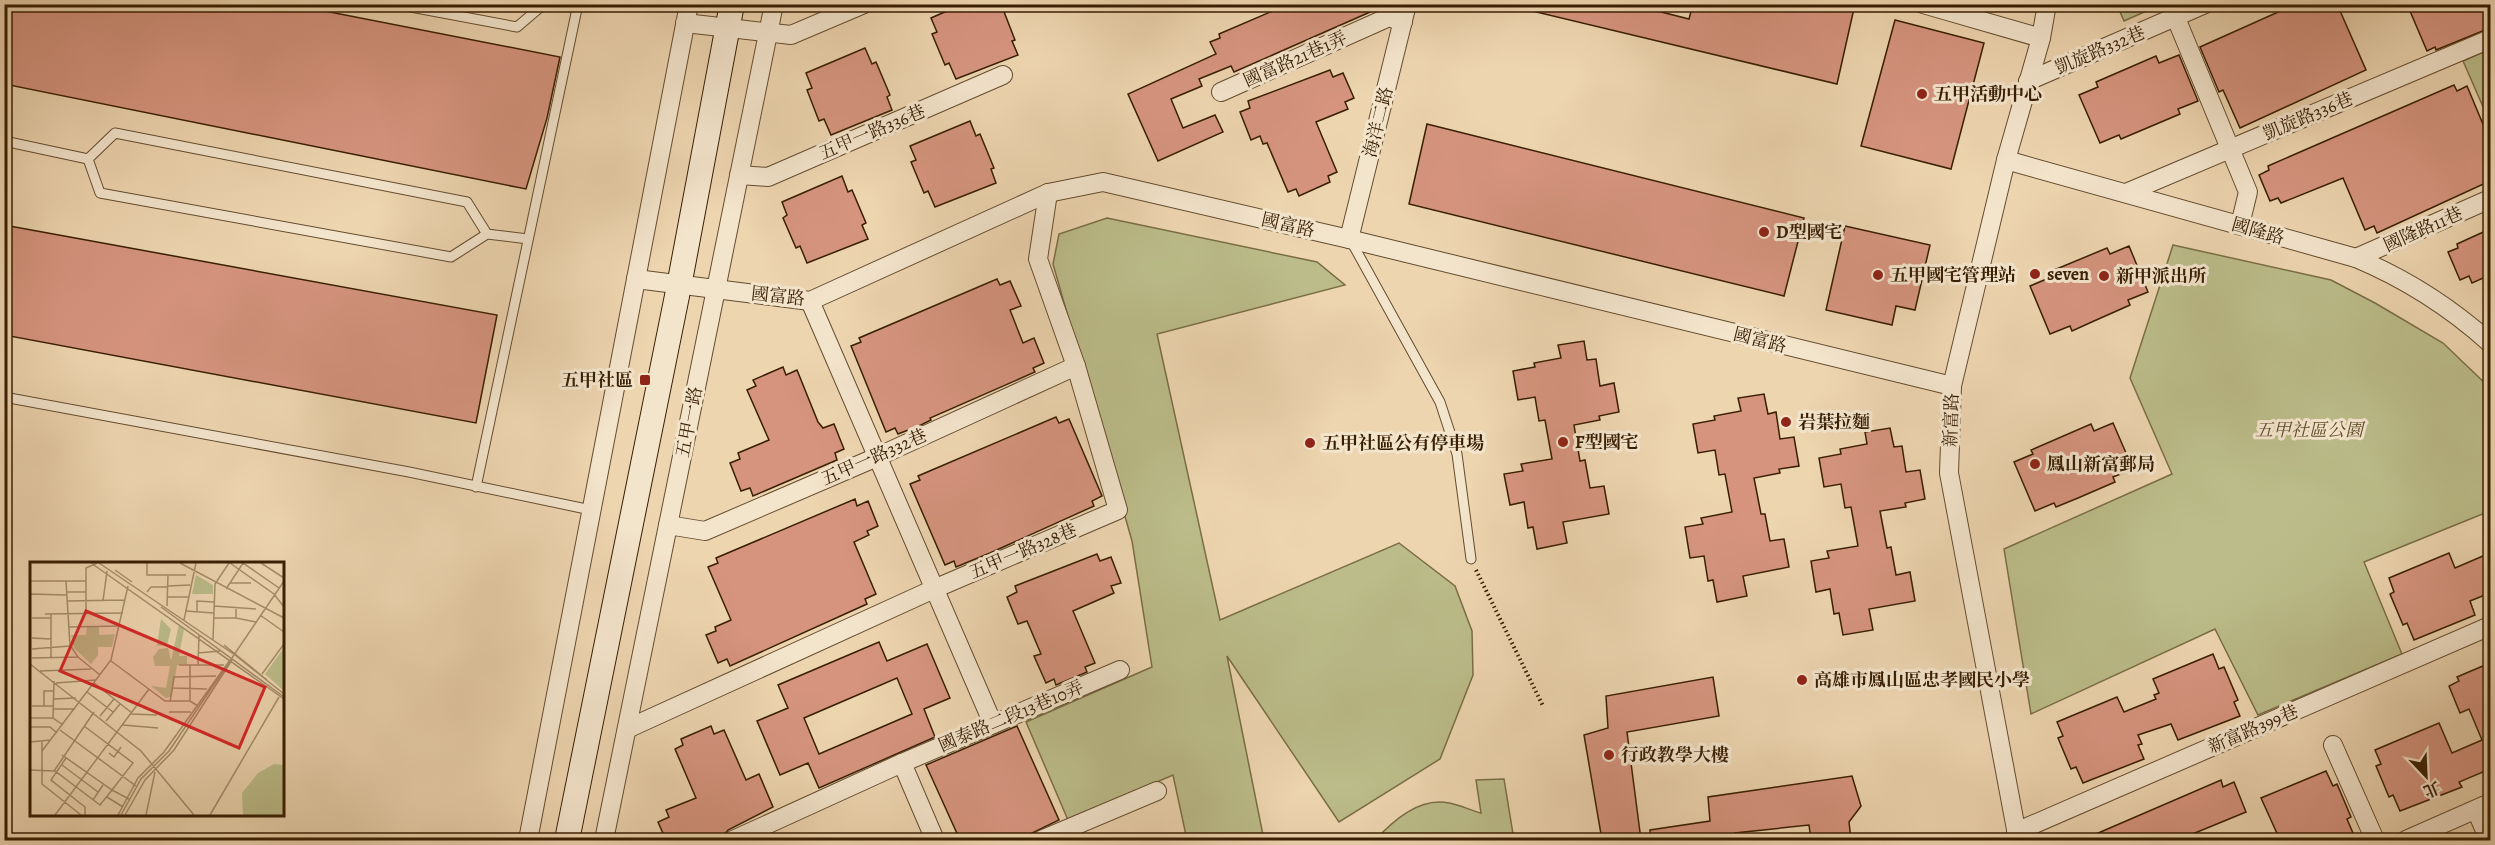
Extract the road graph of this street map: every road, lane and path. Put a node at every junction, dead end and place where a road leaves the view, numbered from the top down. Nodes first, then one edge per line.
1 (395, 4) edge
2 (544, 4) edge
3 (560, 4) edge
4 (689, 4) edge
5 (774, 4) edge
6 (864, 4) edge
7 (1923, 4) edge
8 (2047, 4) edge
9 (2205, 4) edge
10 (578, 6) edge
11 (1405, 13) edge
12 (730, 16) edge
13 (2176, 18) junction
14 (685, 23) junction
15 (768, 33) junction
16 (2041, 38) junction
17 (2490, 39) edge
18 (1003, 75) dead end
19 (2028, 81) junction
20 (1221, 93) dead end
21 (4, 141) edge
22 (2230, 149) junction
23 (88, 159) junction
24 (2006, 160) junction
25 (739, 175) junction
26 (1048, 193) junction
27 (2126, 193) junction
28 (2490, 199) edge
29 (2240, 225) junction
30 (487, 234) junction
31 (528, 239) junction
32 (1349, 239) junction
33 (2356, 258) junction
34 (636, 279) junction
35 (679, 286) junction
36 (716, 289) junction
37 (810, 301) junction
38 (2490, 343) edge
39 (1076, 366) junction
40 (1952, 386) junction
41 (4, 398) edge
42 (877, 457) junction
43 (476, 487) junction
44 (591, 510) junction
45 (668, 525) junction
46 (1470, 559) joint
47 (934, 589) junction
48 (2490, 626) edge
49 (1120, 670) dead end
50 (1543, 706) dead end
51 (993, 724) junction
52 (627, 729) junction
53 (2333, 745) dead end
54 (902, 763) junction
55 (1157, 791) dead end
56 (2483, 806) edge
57 (2017, 836) edge
58 (528, 840) edge
59 (567, 840) edge
60 (604, 840) edge
61 (733, 840) edge
62 (935, 840) edge
63 (1041, 840) edge
64 (2375, 840) edge
65 (2406, 840) edge
66 (2489, 840) edge

1 - 2 lane
3 - 10 lane
4 - 14 street
5 - 15 street, 五甲一路
6 - 15 street
7 - 16 street
8 - 16 street, 新富路
9 - 13 street, 凱旋路332巷
10 - 31 lane
11 - 20 street, 國富路21巷1弄
11 - 32 street, 海洋二路
12 - 14 street
12 - 15 street
12 - 35 main road, 五甲一路
13 - 19 street, 凱旋路332巷
13 - 22 street
14 - 34 street
15 - 25 street, 五甲一路
16 - 19 street, 新富路
17 - 22 street, 凱旋路336巷
18 - 25 street, 五甲一路336巷
19 - 24 street, 新富路
21 - 23 lane
22 - 27 street, 凱旋路336巷
22 - 29 street
23 - 30 lane
23 - 30 lane
24 - 27 street, 國隆路
24 - 40 street, 新富路
25 - 36 street, 五甲一路
26 - 32 street, 國富路
26 - 37 street, 國富路
26 - 39 street, 五甲一路328巷
27 - 29 street, 國隆路
28 - 33 street, 國隆路11巷
29 - 33 street, 國隆路
30 - 31 lane
31 - 43 lane
32 - 40 street, 國富路
32 - 46 lane
33 - 38 street, 國隆路
34 - 35 street, 國富路
34 - 44 street
35 - 36 street, 國富路
35 - 59 main road, 五甲一路
36 - 37 street, 國富路
36 - 45 street, 五甲一路
37 - 42 street
39 - 42 street, 五甲一路332巷
39 - 47 street, 五甲一路328巷
40 - 57 street, 新富路
41 - 43 lane
42 - 45 street, 五甲一路332巷
42 - 47 street
43 - 44 lane
44 - 58 street
45 - 52 street, 五甲一路
46 - 50 path
47 - 51 street
47 - 52 street, 五甲一路328巷
48 - 57 street, 新富路399巷
49 - 51 street, 國泰路二段13巷10弄
51 - 54 street, 國泰路二段13巷10弄
52 - 60 street, 五甲一路
53 - 64 street
54 - 61 street, 國泰路二段13巷10弄
54 - 62 street
55 - 63 street
56 - 65 street
56 - 66 street

